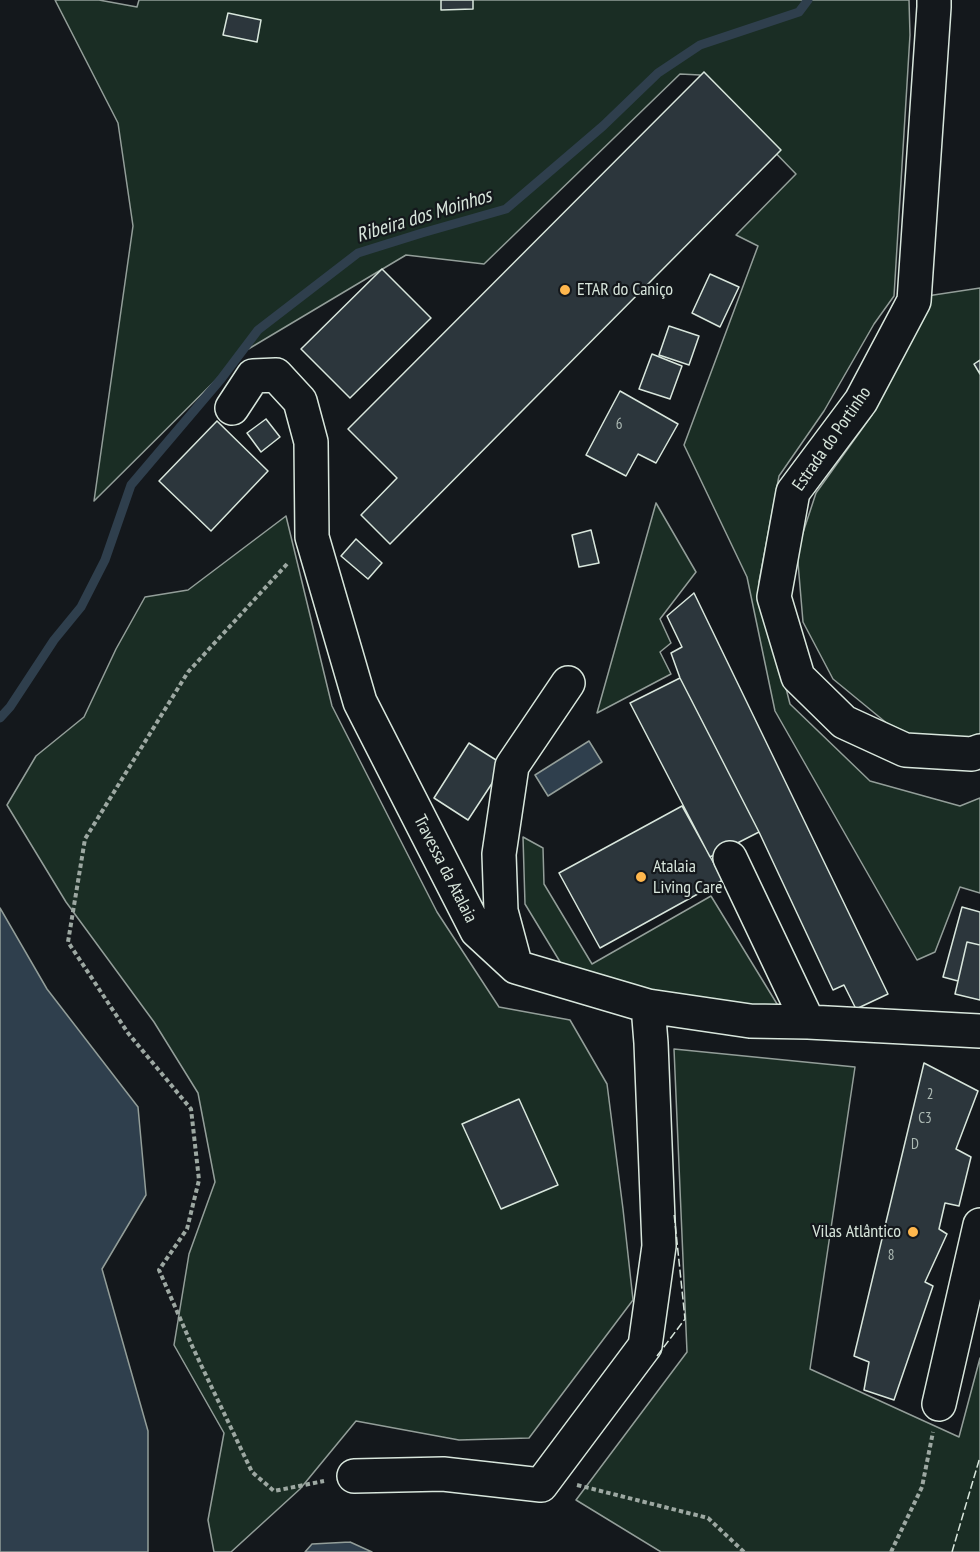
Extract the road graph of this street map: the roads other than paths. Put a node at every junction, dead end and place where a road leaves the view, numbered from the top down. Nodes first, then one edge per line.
1 (934, 0) edge
2 (232, 408) dead end
3 (568, 683) dead end
4 (980, 751) edge
5 (730, 858) dead end
6 (516, 967) junction
7 (648, 1006) junction
8 (808, 1022) junction
9 (980, 1031) edge
10 (980, 1225) edge
11 (939, 1404) road end
12 (354, 1476) road end

1 - 4 street, Estrada do Portinho
2 - 6 street, Travessa da Atalaia
3 - 6 street
5 - 8 street
6 - 7 street, Travessa da Atalaia
7 - 8 street, Travessa da Atalaia
7 - 12 street
8 - 9 street, Travessa da Atalaia
10 - 11 street

